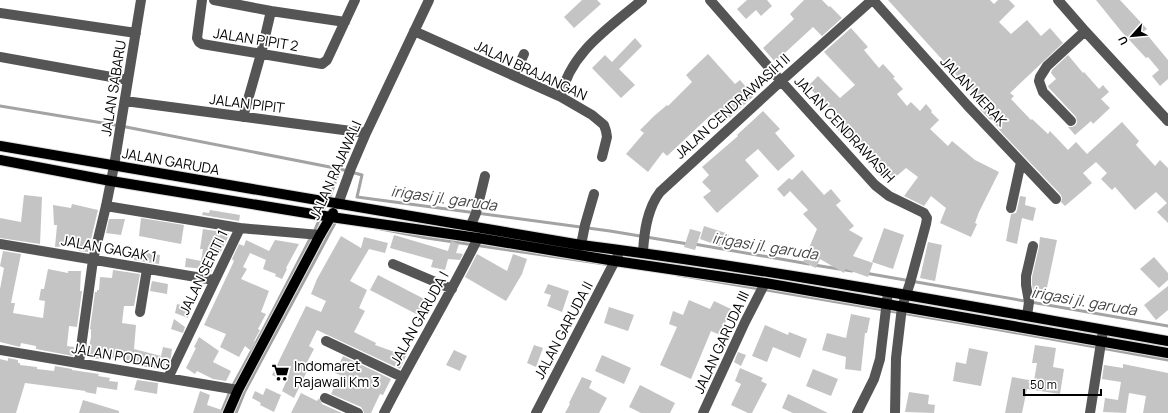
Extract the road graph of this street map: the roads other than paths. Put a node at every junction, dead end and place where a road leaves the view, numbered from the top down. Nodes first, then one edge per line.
1 (141, 0) edge
2 (202, 0) edge
3 (214, 0) edge
4 (355, 0) edge
5 (429, 0) edge
6 (642, 0) edge
7 (710, 0) edge
8 (873, 0) edge
9 (1058, 0) edge
10 (271, 10) junction
11 (0, 13) edge
12 (345, 22) junction
13 (414, 31) junction
14 (1085, 31) junction
15 (136, 34) junction
16 (261, 54) junction
17 (524, 54) dead end
18 (0, 57) edge
19 (514, 76) junction
20 (128, 80) junction
21 (781, 81) junction
22 (561, 97) junction
23 (125, 101) junction
24 (243, 117) junction
25 (1071, 121) dead end
26 (1168, 121) edge
27 (366, 133) junction
28 (0, 146) edge
29 (602, 157) dead end
30 (0, 160) edge
31 (1022, 162) junction
32 (114, 166) junction
33 (485, 176) dead end
34 (111, 181) junction
35 (594, 194) dead end
36 (1056, 199) dead end
37 (338, 204) junction
38 (106, 206) junction
39 (1011, 208) dead end
40 (332, 218) junction
41 (471, 225) junction
42 (240, 228) junction
43 (320, 235) junction
44 (478, 238) junction
45 (0, 244) edge
46 (581, 244) junction
47 (1033, 246) dead end
48 (620, 250) junction
49 (643, 253) junction
50 (94, 260) junction
51 (615, 261) junction
52 (393, 264) dead end
53 (147, 269) junction
54 (214, 280) junction
55 (765, 283) junction
56 (832, 283) junction
57 (452, 289) junction
58 (888, 292) junction
59 (830, 295) junction
60 (906, 295) junction
61 (886, 304) junction
62 (902, 306) junction
63 (140, 312) dead end
64 (1027, 316) junction
65 (1103, 330) junction
66 (326, 341) dead end
67 (1168, 341) edge
68 (1101, 342) junction
69 (0, 350) edge
70 (1168, 353) edge
71 (79, 362) junction
72 (402, 377) junction
73 (168, 378) junction
74 (238, 390) junction
75 (324, 398) dead end
76 (228, 413) edge
77 (358, 413) edge
78 (384, 413) edge
79 (536, 413) edge
80 (703, 413) edge
81 (857, 413) edge
82 (895, 413) edge
83 (1090, 413) edge

1 - 15 street, JALAN SABARU
2 - 16 street, JALAN PIPIT 2
3 - 10 street
4 - 12 street
5 - 13 street, JALAN RAJAWALI
6 - 22 street
7 - 21 street, JALAN CENDRAWASIH
8 - 21 street, JALAN CENDRAWASIH II
8 - 31 street, JALAN MERAK
9 - 14 street
10 - 12 street
10 - 16 street
11 - 15 street
12 - 16 street, JALAN PIPIT 2
13 - 19 street, JALAN BRAJANGAN
13 - 27 street, JALAN RAJAWALI
14 - 25 street
14 - 26 street
15 - 20 street, JALAN SABARU
16 - 24 street
17 - 19 street
18 - 20 street
19 - 22 street, JALAN BRAJANGAN
20 - 23 street, JALAN SABARU
21 - 49 street, JALAN CENDRAWASIH II
21 - 60 street, JALAN CENDRAWASIH
22 - 29 street, JALAN BRAJANGAN
23 - 24 street, JALAN PIPIT
23 - 32 street, JALAN SABARU
24 - 27 street, JALAN PIPIT
27 - 37 street, JALAN RAJAWALI
28 - 32 main road, JALAN GARUDA
30 - 34 main road, JALAN GARUDA
31 - 36 street, JALAN MERAK
31 - 39 street
32 - 34 street, JALAN SABARU
32 - 37 main road, JALAN GARUDA
33 - 41 street
34 - 38 street, JALAN SABARU
34 - 40 main road, JALAN GARUDA
35 - 46 street
37 - 40 main road, JALAN RAJAWALI
37 - 41 main road, JALAN GARUDA
38 - 42 street
38 - 50 street, JALAN SABARU
40 - 43 main road, JALAN RAJAWALI
40 - 44 main road, JALAN GARUDA
41 - 46 main road, JALAN GARUDA
42 - 43 street, JALAN SERITI 1
42 - 54 street, JALAN SERITI 1
43 - 74 main road, JALAN RAJAWALI
44 - 51 main road, JALAN GARUDA
44 - 57 street, JALAN GARUDA I
45 - 50 street, JALAN GAGAK 1
46 - 48 main road, JALAN GARUDA
47 - 64 street
48 - 49 main road, JALAN GARUDA
48 - 51 street, JALAN GARUDA II
49 - 56 main road, JALAN GARUDA
50 - 53 street, JALAN GAGAK 1
50 - 71 street, JALAN SABARU
51 - 55 main road, JALAN GARUDA
51 - 79 street, JALAN GARUDA II
52 - 57 street
53 - 54 street, JALAN GAGAK 1
53 - 63 street
54 - 73 street, JALAN SERITI 1
55 - 59 main road, JALAN GARUDA
55 - 80 street, JALAN GARUDA III
56 - 58 main road, JALAN GARUDA
56 - 59 street
57 - 72 street, JALAN GARUDA I
58 - 60 main road, JALAN GARUDA
58 - 61 street
59 - 61 main road, JALAN GARUDA
60 - 62 street
60 - 64 main road, JALAN GARUDA
61 - 62 main road, JALAN GARUDA
61 - 81 street
62 - 68 main road, JALAN GARUDA
62 - 82 street
64 - 65 main road, JALAN GARUDA
65 - 67 main road, JALAN GARUDA
65 - 68 street
66 - 72 street
68 - 70 main road, JALAN GARUDA
68 - 83 street
69 - 71 street, JALAN PODANG
71 - 73 street, JALAN PODANG
72 - 78 street, JALAN GARUDA I
73 - 74 street, JALAN PODANG
74 - 76 main road, JALAN RAJAWALI
75 - 77 street

